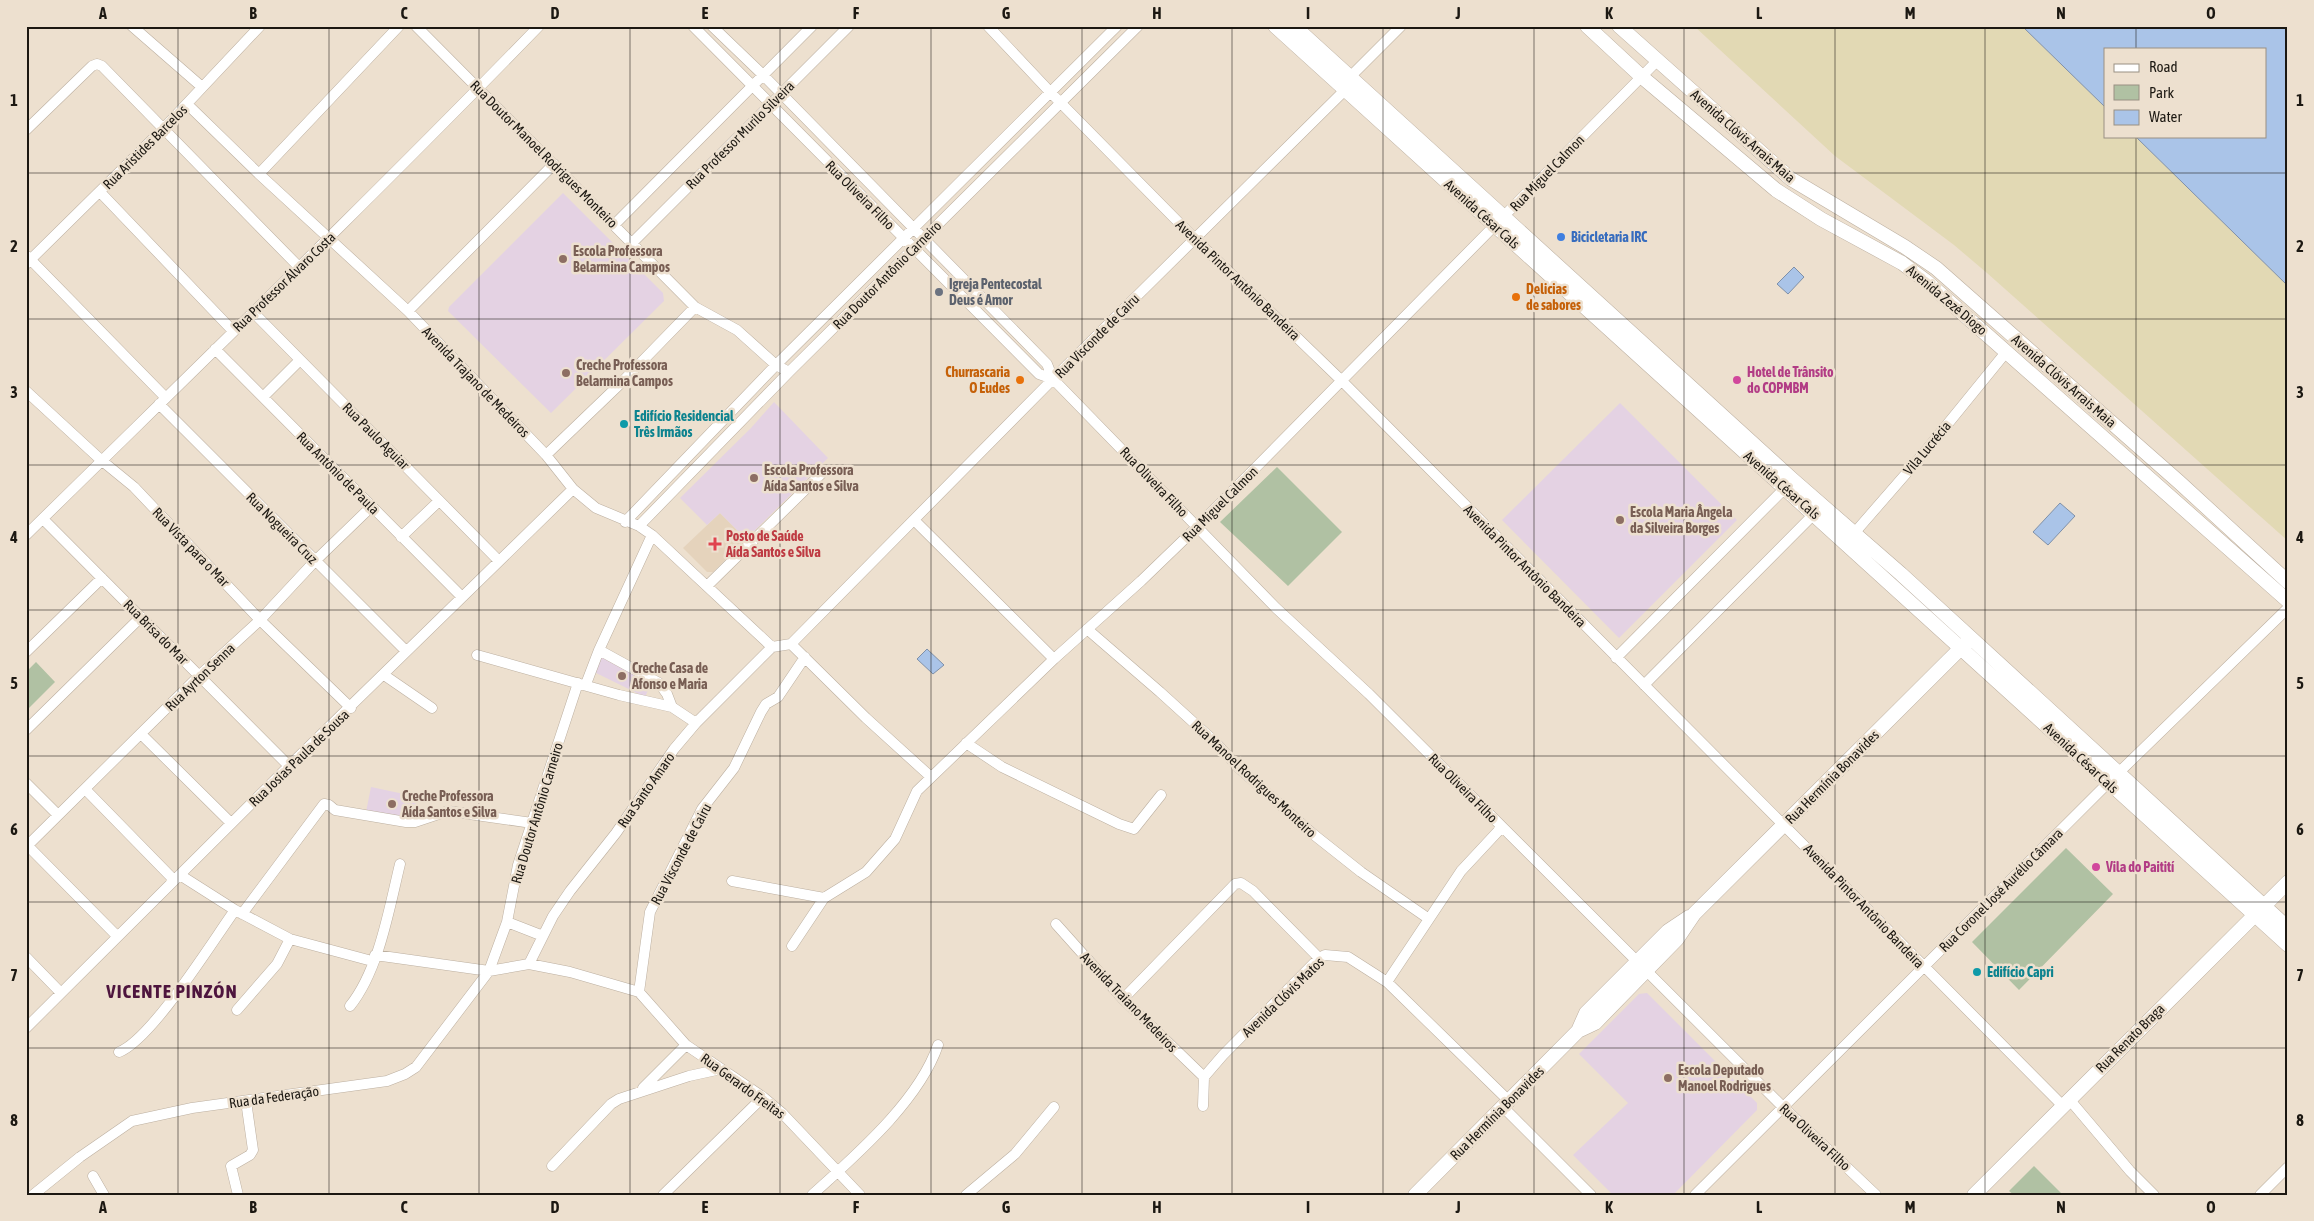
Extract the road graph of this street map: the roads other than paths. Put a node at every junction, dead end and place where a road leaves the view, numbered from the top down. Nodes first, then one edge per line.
1 (132, 26) edge
2 (260, 26) edge
3 (399, 26) edge
4 (416, 26) edge
5 (538, 26) edge
6 (692, 26) edge
7 (712, 26) edge
8 (812, 26) edge
9 (849, 26) edge
10 (988, 26) edge
11 (1138, 26) edge
12 (1275, 26) edge
13 (1294, 26) edge
14 (1401, 26) edge
15 (1587, 26) edge
16 (1619, 26) edge
17 (1115, 29) edge
18 (1122, 42) junction
19 (1657, 62) junction
20 (764, 76) junction
21 (1642, 77) junction
22 (1348, 83) junction
23 (202, 87) junction
24 (752, 87) junction
25 (478, 89) junction
26 (781, 94) junction
27 (1051, 94) junction
28 (1060, 102) junction
29 (187, 104) junction
30 (770, 105) junction
31 (164, 128) junction
32 (26, 130) edge
33 (554, 164) junction
34 (259, 174) junction
35 (100, 192) junction
36 (1500, 222) junction
37 (614, 225) junction
38 (914, 229) junction
39 (330, 238) junction
40 (923, 238) junction
41 (904, 239) junction
42 (1195, 239) junction
43 (632, 243) junction
44 (913, 248) junction
45 (28, 259) edge
46 (300, 267) junction
47 (953, 268) junction
48 (943, 278) junction
49 (986, 303) junction
50 (695, 307) junction
51 (835, 307) junction
52 (408, 311) junction
53 (253, 312) junction
54 (977, 312) junction
55 (845, 316) junction
56 (233, 331) junction
57 (798, 344) junction
58 (215, 349) junction
59 (2007, 351) junction
60 (808, 354) junction
61 (300, 360) junction
62 (776, 365) junction
63 (789, 372) junction
64 (1053, 379) junction
65 (1342, 381) junction
66 (26, 391) edge
67 (263, 397) junction
68 (162, 401) junction
69 (546, 456) junction
70 (101, 460) junction
71 (821, 474) dead end
72 (1789, 485) junction
73 (573, 489) junction
74 (439, 501) junction
75 (372, 506) junction
76 (1818, 510) junction
77 (44, 519) junction
78 (914, 520) junction
79 (625, 522) junction
80 (639, 526) junction
81 (1197, 527) junction
82 (27, 533) edge
83 (652, 535) junction
84 (401, 537) junction
85 (1850, 538) junction
86 (498, 560) junction
87 (314, 561) junction
88 (102, 578) junction
89 (2288, 582) edge
90 (708, 585) junction
91 (462, 597) junction
92 (2288, 600) edge
93 (2288, 608) edge
94 (141, 617) junction
95 (260, 620) junction
96 (1087, 629) junction
97 (1966, 643) junction
98 (791, 644) junction
99 (772, 647) junction
100 (599, 650) junction
101 (406, 651) junction
102 (26, 652) edge
103 (477, 655) dead end
104 (805, 657) junction
105 (1616, 658) junction
106 (1054, 659) junction
107 (384, 675) junction
108 (200, 676) junction
109 (582, 684) junction
110 (1644, 685) junction
111 (672, 707) junction
112 (351, 708) junction
113 (432, 708) dead end
114 (696, 723) junction
115 (26, 730) edge
116 (141, 734) junction
117 (966, 743) junction
118 (289, 766) junction
119 (931, 777) junction
120 (2113, 779) junction
121 (26, 784) edge
122 (85, 790) junction
123 (1161, 794) dead end
124 (58, 815) junction
125 (231, 823) junction
126 (532, 823) junction
127 (1784, 825) junction
128 (1502, 827) junction
129 (27, 846) edge
130 (400, 864) dead end
131 (177, 878) junction
132 (732, 881) dead end
133 (2288, 882) edge
134 (824, 898) junction
135 (2258, 910) junction
136 (238, 912) junction
137 (1429, 919) junction
138 (506, 922) junction
139 (1056, 924) dead end
140 (2288, 928) edge
141 (118, 936) junction
142 (543, 936) junction
143 (290, 939) junction
144 (2288, 945) edge
145 (792, 946) dead end
146 (26, 957) edge
147 (374, 958) junction
148 (1319, 958) junction
149 (529, 964) junction
150 (1643, 965) junction
151 (1923, 967) junction
152 (488, 971) junction
153 (1387, 982) junction
154 (639, 992) junction
155 (61, 993) junction
156 (1123, 999) junction
157 (350, 1006) dead end
158 (237, 1010) dead end
159 (26, 1028) edge
160 (686, 1045) junction
161 (938, 1045) dead end
162 (119, 1052) dead end
163 (720, 1069) junction
164 (1204, 1077) junction
165 (640, 1091) junction
166 (764, 1097) junction
167 (246, 1101) junction
168 (2066, 1102) junction
169 (1505, 1103) junction
170 (1203, 1106) dead end
171 (1782, 1106) junction
172 (1054, 1108) dead end
173 (552, 1166) dead end
174 (2288, 1167) edge
175 (838, 1172) junction
176 (92, 1176) dead end
177 (34, 1195) edge
178 (104, 1195) edge
179 (238, 1195) edge
180 (663, 1195) edge
181 (812, 1195) edge
182 (860, 1195) edge
183 (966, 1195) edge
184 (1415, 1195) edge
185 (1591, 1195) edge
186 (1695, 1195) edge
187 (1876, 1195) edge
188 (1974, 1195) edge
189 (2154, 1195) edge
190 (2260, 1195) edge

1 - 23 street
2 - 23 street, Rua Aristides Barcelos
3 - 34 street
4 - 25 street, Rua Doutor Manoel Rodrigues Monteiro
5 - 25 street, Rua Professor Álvaro Costa
6 - 24 street, Rua Oliveira Filho
7 - 20 street, Rua Oliveira Filho
8 - 20 street, Rua Professor Murilo Silveira
9 - 26 street, Rua Professor Murilo Silveira
10 - 27 street, Avenida Pintor Antônio Bandeira
11 - 18 street, Rua Doutor Antônio Carneiro
12 - 22 main road, Avenida César Cals
13 - 22 main road, Avenida César Cals
14 - 22 street, Rua Visconde de Cairu
15 - 21 main road, Avenida Zezé Diogo
16 - 19 main road, Avenida Clóvis Arrais Maia
17 - 18 street
17 - 27 street, Rua Doutor Antônio Carneiro
18 - 28 street, Rua Doutor Antônio Carneiro
19 - 21 street, Rua Miguel Calmon
19 - 89 main road, Avenida Clóvis Arrais Maia
20 - 24 street, Rua Professor Murilo Silveira
20 - 26 street, Rua Oliveira Filho
21 - 36 street, Rua Miguel Calmon
21 - 59 main road, Avenida Zezé Diogo
22 - 36 main road, Avenida César Cals
22 - 42 street, Rua Visconde de Cairu
23 - 29 street, Rua Aristides Barcelos
24 - 30 street, Rua Oliveira Filho
24 - 37 street, Rua Professor Murilo Silveira
25 - 33 street, Rua Doutor Manoel Rodrigues Monteiro
25 - 39 street, Rua Professor Álvaro Costa
26 - 30 street, Rua Professor Murilo Silveira
26 - 38 street, Rua Oliveira Filho
27 - 28 street, Avenida Pintor Antônio Bandeira
27 - 38 street, Rua Doutor Antônio Carneiro
28 - 40 street, Rua Doutor Antônio Carneiro
28 - 42 street, Avenida Pintor Antônio Bandeira
29 - 31 street, Rua Aristides Barcelos
29 - 34 street, Avenida Trajano de Medeiros
30 - 41 street, Rua Oliveira Filho
30 - 43 street, Rua Professor Murilo Silveira
31 - 32 street
31 - 35 street, Rua Aristides Barcelos
31 - 46 street
33 - 37 street, Rua Doutor Manoel Rodrigues Monteiro
33 - 52 street
34 - 39 street, Avenida Trajano de Medeiros
35 - 45 street, Rua Aristides Barcelos
35 - 56 street
36 - 65 street, Rua Miguel Calmon
36 - 72 main road, Avenida César Cals
37 - 43 street, Rua Doutor Manoel Rodrigues Monteiro
38 - 40 street, Rua Oliveira Filho
38 - 41 street, Rua Doutor Antônio Carneiro
39 - 46 street, Rua Professor Álvaro Costa
39 - 52 street, Avenida Trajano de Medeiros
40 - 44 street, Rua Doutor Antônio Carneiro
40 - 47 street, Rua Oliveira Filho
41 - 44 street, Rua Oliveira Filho
41 - 51 street, Rua Doutor Antônio Carneiro
42 - 64 street, Rua Visconde de Cairu
42 - 65 street, Avenida Pintor Antônio Bandeira
43 - 50 street, Rua Doutor Manoel Rodrigues Monteiro
44 - 48 street, Rua Oliveira Filho
44 - 55 street, Rua Doutor Antônio Carneiro
45 - 68 street, Rua Nogueira Cruz
46 - 53 street, Rua Professor Álvaro Costa
47 - 48 street
47 - 49 street, Rua Oliveira Filho
48 - 54 street, Rua Oliveira Filho
49 - 54 street
49 - 64 street, Rua Oliveira Filho
50 - 62 street, Rua Doutor Manoel Rodrigues Monteiro
50 - 69 street
51 - 55 street
51 - 57 street, Rua Doutor Antônio Carneiro
52 - 69 street, Avenida Trajano de Medeiros
53 - 56 street, Rua Professor Álvaro Costa
53 - 61 street, Rua Paulo Aguiar
54 - 64 street, Rua Oliveira Filho
55 - 60 street, Rua Doutor Antônio Carneiro
56 - 58 street, Rua Professor Álvaro Costa
57 - 60 street
57 - 62 street, Rua Doutor Antônio Carneiro
58 - 67 street, Rua Antônio de Paula
58 - 68 street, Rua Professor Álvaro Costa
59 - 85 street, Vila Lucrécia
59 - 92 main road, Avenida Zezé Diogo
60 - 63 street, Rua Doutor Antônio Carneiro
61 - 67 street
61 - 74 street, Rua Paulo Aguiar
62 - 63 street, Rua Doutor Manoel Rodrigues Monteiro
62 - 79 street, Rua Doutor Antônio Carneiro
63 - 80 street, Rua Doutor Antônio Carneiro
64 - 78 street, Rua Visconde de Cairu
64 - 81 street, Rua Oliveira Filho
65 - 81 street, Rua Miguel Calmon
65 - 105 street, Avenida Pintor Antônio Bandeira
66 - 70 street, Rua Vista para o Mar
67 - 75 street, Rua Antônio de Paula
68 - 70 street, Rua Professor Álvaro Costa
68 - 87 street, Rua Nogueira Cruz
69 - 73 street, Avenida Trajano de Medeiros
70 - 77 street, Rua Professor Álvaro Costa
70 - 95 street, Rua Vista para o Mar
71 - 90 street
72 - 76 main road, Avenida César Cals
72 - 105 street
73 - 79 street, Avenida Trajano de Medeiros
73 - 86 street, Rua Josias Paula de Sousa
74 - 84 street
74 - 86 street, Rua Paulo Aguiar
75 - 84 street, Rua Antônio de Paula
75 - 87 street, Rua Ayrton Senna
76 - 85 main road, Avenida César Cals
76 - 110 street
77 - 82 street, Rua Professor Álvaro Costa
77 - 88 street, Rua Brisa do Mar
78 - 98 street, Rua Visconde de Cairu
78 - 106 street
79 - 80 street, Avenida Trajano de Medeiros
80 - 83 street, Avenida Trajano de Medeiros
81 - 96 street, Rua Miguel Calmon
81 - 128 street, Rua Oliveira Filho
83 - 90 street, Avenida Trajano de Medeiros
83 - 100 street, Rua Doutor Antônio Carneiro
84 - 91 street, Rua Antônio de Paula
85 - 97 main road, Avenida César Cals
86 - 91 street, Rua Josias Paula de Sousa
87 - 95 street, Rua Ayrton Senna
87 - 101 street, Rua Nogueira Cruz
88 - 94 street, Rua Brisa do Mar
88 - 102 street
90 - 99 street, Avenida Trajano de Medeiros
91 - 101 street, Rua Josias Paula de Sousa
93 - 120 street, Rua Coronel José Aurélio Câmara
94 - 108 street, Rua Brisa do Mar
94 - 115 street
95 - 108 street, Rua Ayrton Senna
95 - 112 street, Rua Vista para o Mar
96 - 106 street, Rua Miguel Calmon
96 - 137 street, Rua Manoel Rodrigues Monteiro
97 - 120 main road, Avenida César Cals
97 - 127 main road, Rua Hermínia Bonavides
98 - 99 street
98 - 104 street
99 - 114 street, Rua Santo Amaro
100 - 109 street, Rua Doutor Antônio Carneiro
100 - 111 street
101 - 107 street, Rua Josias Paula de Sousa
103 - 109 street
104 - 119 street
104 - 154 street, Rua Visconde de Cairu
105 - 110 street, Avenida Pintor Antônio Bandeira
106 - 117 street, Rua Miguel Calmon
107 - 112 street, Rua Josias Paula de Sousa
107 - 113 street
108 - 116 street, Rua Ayrton Senna
108 - 118 street, Rua Brisa do Mar
109 - 111 street
109 - 126 street, Rua Doutor Antônio Carneiro
110 - 127 street, Avenida Pintor Antônio Bandeira
111 - 114 street
112 - 118 street, Rua Josias Paula de Sousa
114 - 142 street, Rua Santo Amaro
116 - 122 street, Rua Ayrton Senna
116 - 125 street
117 - 119 street, Rua Miguel Calmon
117 - 123 street
118 - 125 street, Rua Josias Paula de Sousa
119 - 134 street, Rua Miguel Calmon
120 - 135 main road, Avenida César Cals
120 - 151 street, Rua Coronel José Aurélio Câmara
121 - 124 street
122 - 124 street, Rua Ayrton Senna
122 - 131 street
124 - 129 street, Rua Ayrton Senna
125 - 131 street, Rua Josias Paula de Sousa
126 - 136 street
126 - 138 street, Rua Doutor Antônio Carneiro
127 - 150 main road, Rua Hermínia Bonavides
127 - 151 street, Avenida Pintor Antônio Bandeira
128 - 137 street
128 - 150 street, Rua Oliveira Filho
129 - 141 street
130 - 147 street
131 - 136 street
131 - 141 street, Rua Josias Paula de Sousa
132 - 134 street
133 - 135 main road, Rua Renato Braga
134 - 145 street, Rua Miguel Calmon
135 - 140 main road, Avenida César Cals
135 - 144 main road, Avenida César Cals
135 - 168 main road, Rua Renato Braga
136 - 143 street
136 - 162 street
137 - 153 street
138 - 142 street
138 - 152 street, Rua Doutor Antônio Carneiro
139 - 156 street, Avenida Traiano Medeiros
141 - 155 street, Rua Josias Paula de Sousa
142 - 149 street, Rua Santo Amaro
143 - 147 street
143 - 158 street
146 - 155 street
147 - 152 street
147 - 157 street
148 - 153 street, Avenida Clóvis Matos
148 - 156 street
148 - 164 street, Avenida Clóvis Matos
149 - 152 street
149 - 154 street
150 - 169 main road, Rua Hermínia Bonavides
150 - 171 street, Rua Oliveira Filho
151 - 168 street, Avenida Pintor Antônio Bandeira
151 - 171 street, Rua Coronel José Aurélio Câmara
152 - 167 street, Rua da Federação
153 - 169 street
154 - 160 street, Rua Gerardo Freitas
155 - 159 street, Rua Josias Paula de Sousa
156 - 164 street, Avenida Traiano Medeiros
160 - 163 street, Rua Gerardo Freitas
160 - 165 street
161 - 175 street
163 - 165 street
163 - 166 street, Rua Gerardo Freitas
164 - 170 street
165 - 173 street
166 - 175 street, Rua Gerardo Freitas
166 - 180 street
167 - 177 street, Rua da Federação
167 - 179 street
168 - 188 main road, Rua Renato Braga
168 - 189 street, Avenida Pintor Antônio Bandeira
169 - 184 main road, Rua Hermínia Bonavides
169 - 185 street
171 - 186 street, Rua Coronel José Aurélio Câmara
171 - 187 street, Rua Oliveira Filho
172 - 183 street
174 - 190 street
175 - 181 street
175 - 182 street, Rua Gerardo Freitas
176 - 178 street

